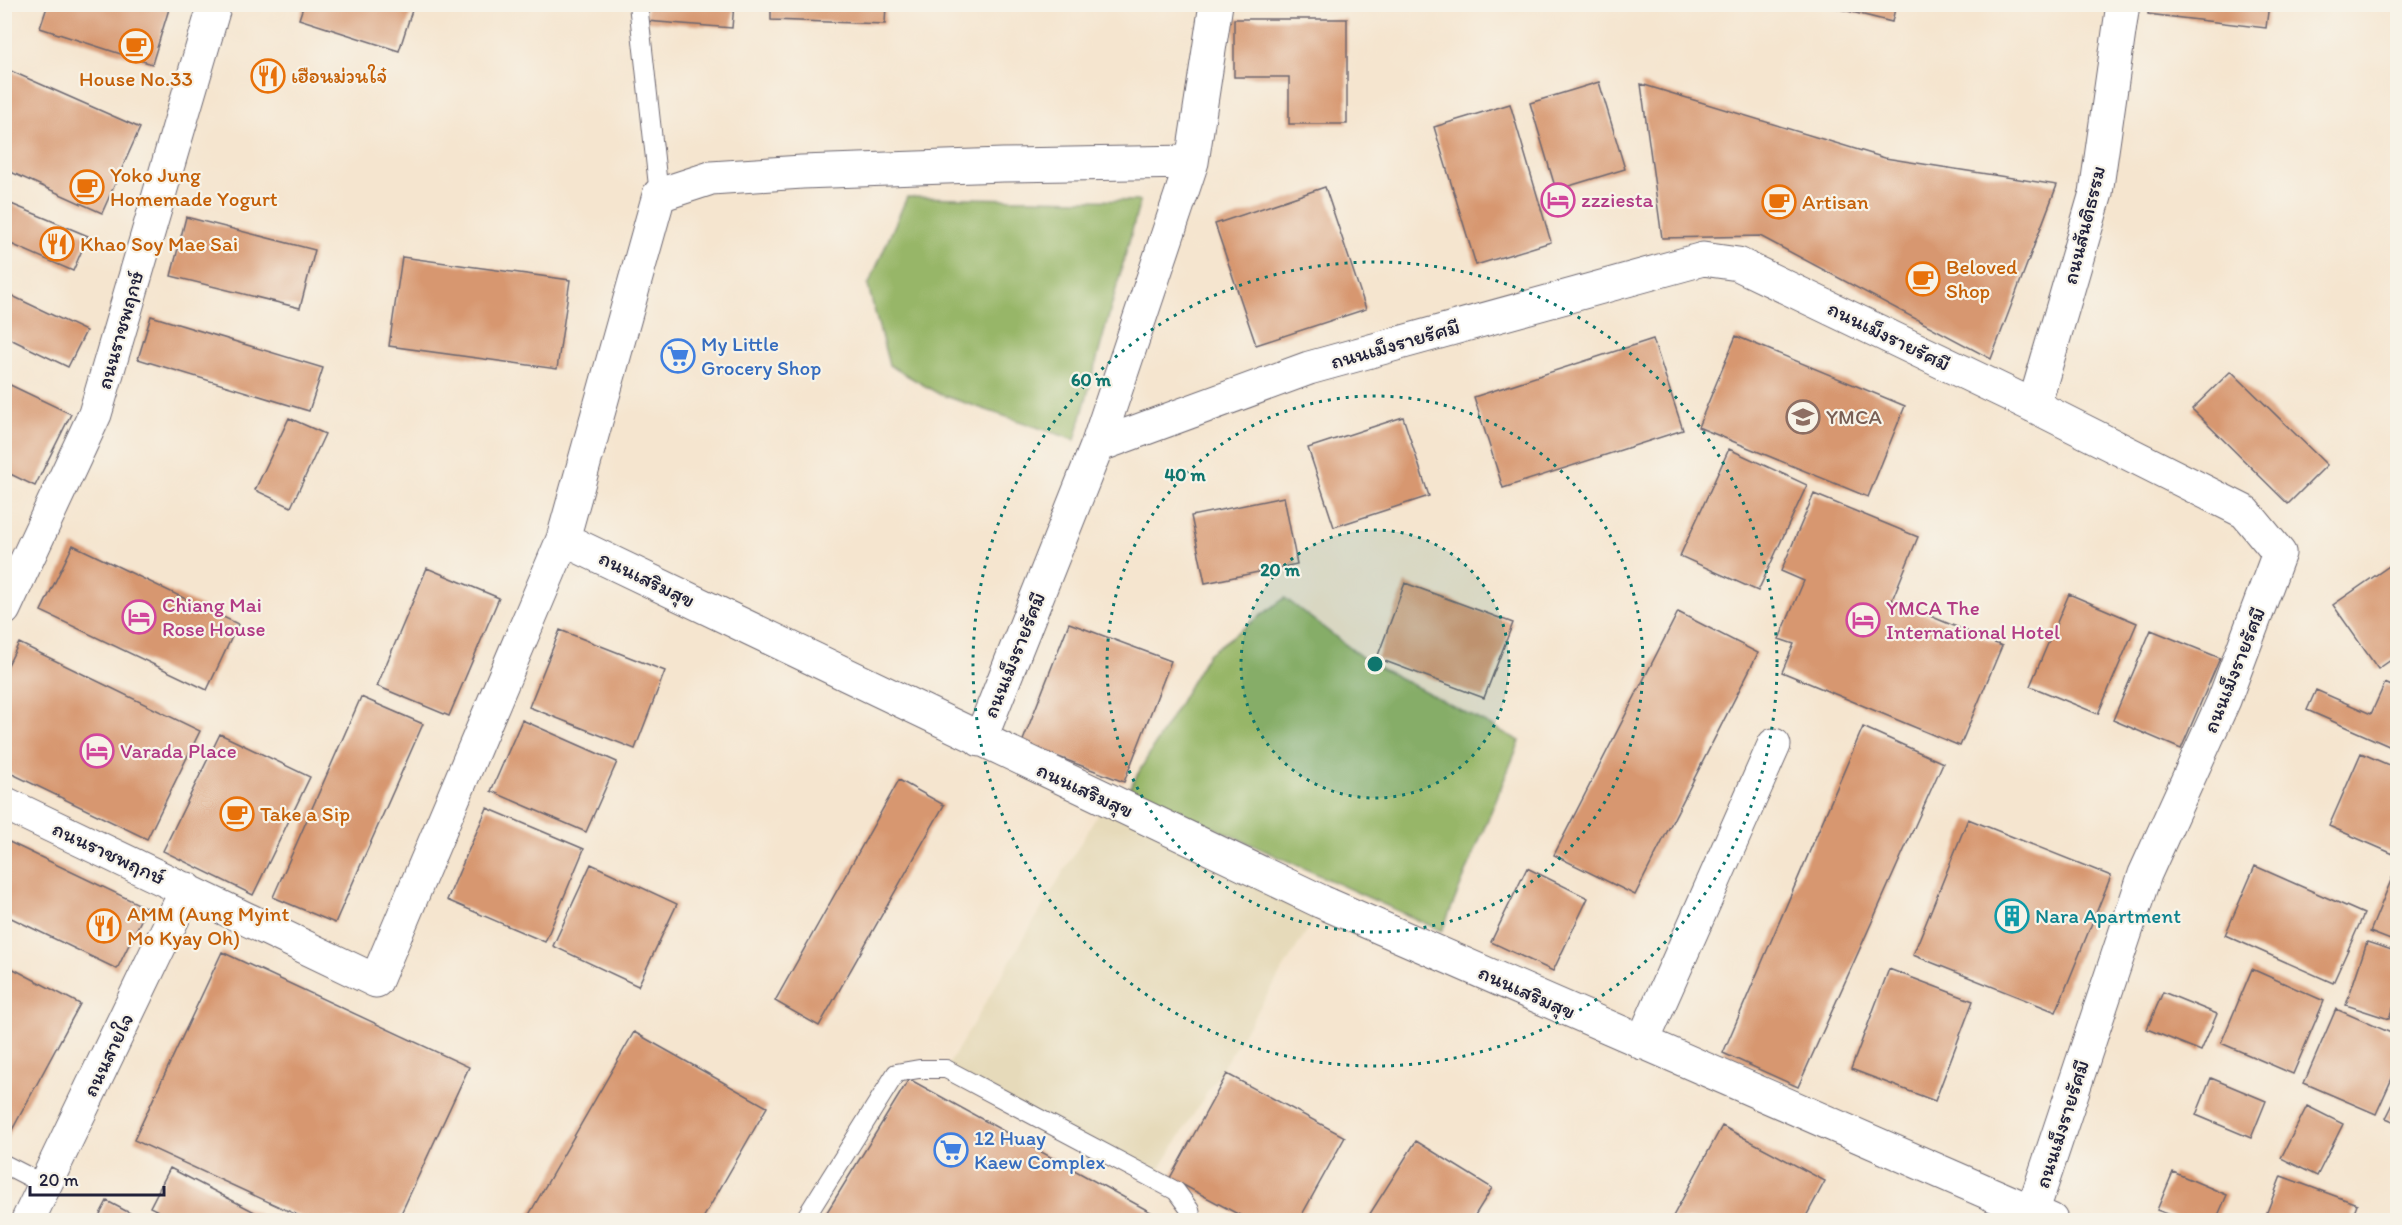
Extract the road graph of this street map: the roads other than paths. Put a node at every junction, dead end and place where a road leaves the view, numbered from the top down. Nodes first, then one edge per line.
1 (214, 4) edge
2 (638, 4) edge
3 (1216, 4) edge
4 (2122, 4) edge
5 (1192, 162) junction
6 (659, 195) junction
7 (2034, 406) junction
8 (1097, 446) junction
9 (562, 539) junction
10 (4, 609) edge
11 (980, 740) junction
12 (1774, 745) dead end
13 (4, 803) edge
14 (187, 889) junction
15 (1642, 1043) junction
16 (4, 1164) edge
17 (45, 1185) junction
18 (2043, 1215) edge
19 (28, 1221) edge
20 (804, 1221) edge
21 (1192, 1221) edge

1 - 10 street, ถนนราชพฤกษ์
2 - 6 lane
3 - 5 street
4 - 7 street, ถนนสันติธรรม
5 - 6 street
5 - 8 street
6 - 9 street
7 - 8 street, ถนนเม็งรายรัศมี
7 - 18 street, ถนนเม็งรายรัศมี
8 - 11 street, ถนนเม็งรายรัศมี
9 - 11 street, ถนนเสริมสุข
9 - 14 street, ถนนราชพฤกษ์
11 - 15 street, ถนนเสริมสุข
12 - 15 street
13 - 14 street, ถนนราชพฤกษ์
14 - 17 street, ถนนสายใจ
15 - 18 street, ถนนเสริมสุข
16 - 17 lane
17 - 19 street, ถนนสายใจ
20 - 21 lane

